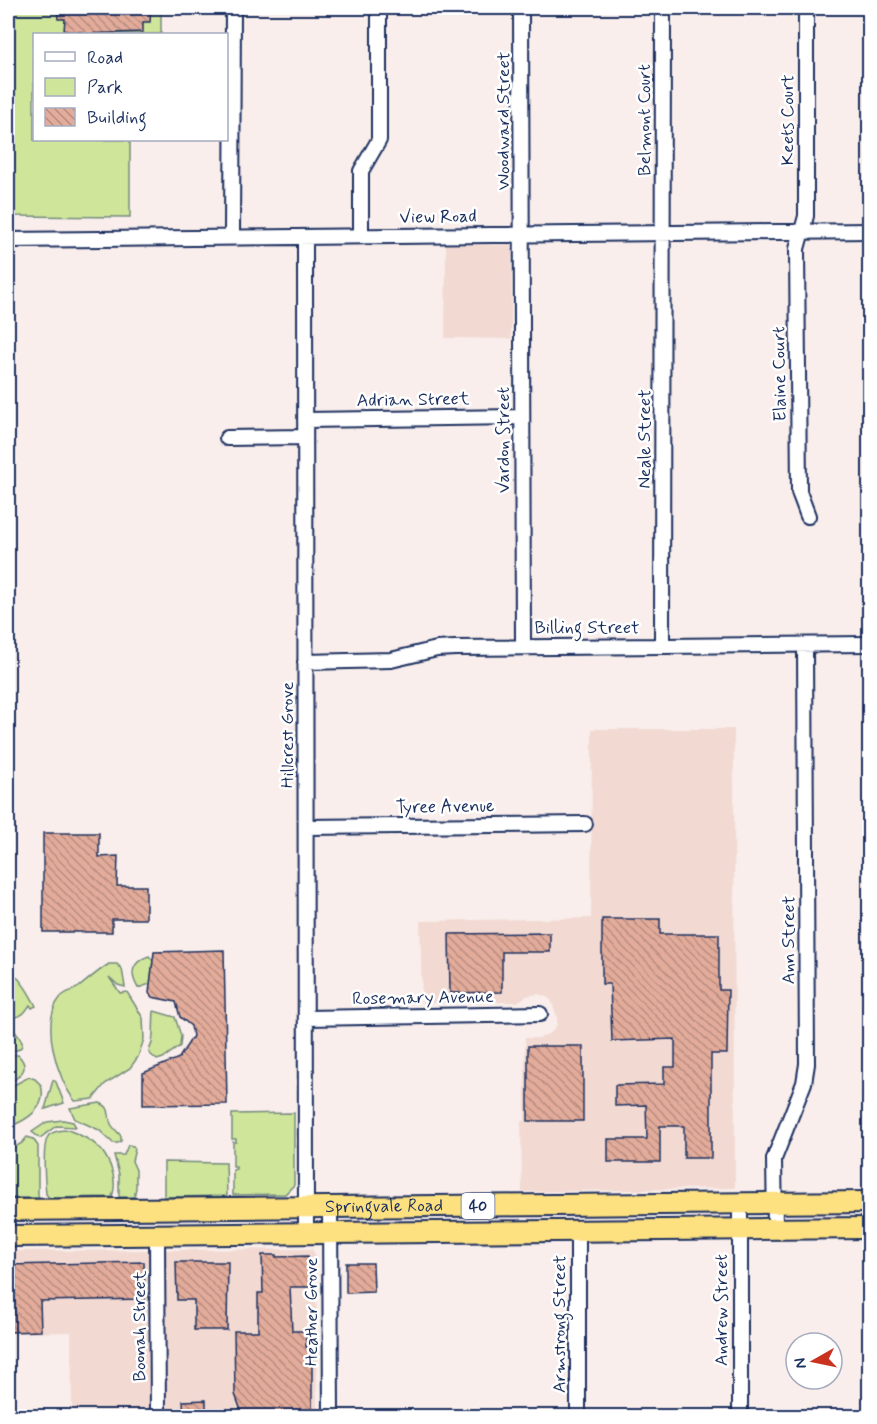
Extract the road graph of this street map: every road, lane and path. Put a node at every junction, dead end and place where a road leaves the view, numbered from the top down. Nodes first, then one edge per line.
1 (233, 8) edge
2 (379, 8) edge
3 (521, 8) edge
4 (663, 8) edge
5 (806, 8) edge
6 (802, 231) junction
7 (870, 231) edge
8 (664, 233) junction
9 (522, 234) junction
10 (361, 236) junction
11 (232, 237) junction
12 (305, 237) junction
13 (8, 240) edge
14 (522, 417) junction
15 (305, 420) junction
16 (305, 437) junction
17 (227, 438) dead end
18 (808, 516) dead end
19 (870, 644) edge
20 (805, 645) junction
21 (523, 646) junction
22 (662, 646) junction
23 (305, 662) junction
24 (585, 824) dead end
25 (306, 827) junction
26 (540, 1014) dead end
27 (306, 1018) junction
28 (870, 1202) edge
29 (740, 1203) junction
30 (774, 1203) junction
31 (306, 1208) junction
32 (330, 1208) junction
33 (17, 1210) edge
34 (870, 1228) edge
35 (740, 1229) junction
36 (775, 1229) junction
37 (578, 1231) junction
38 (306, 1234) junction
39 (330, 1234) junction
40 (157, 1235) junction
41 (17, 1236) edge
42 (158, 1416) edge
43 (331, 1416) edge
44 (578, 1416) edge
45 (740, 1416) edge

1 - 11 street
2 - 10 street
3 - 9 street, Woodward Street
4 - 8 street, Belmont Court
5 - 6 street, Keets Court
6 - 7 street, View Road
6 - 8 street, View Road
6 - 18 street, Elaine Court
8 - 9 street, View Road
8 - 22 street, Neale Street
9 - 10 street, View Road
9 - 14 street, Vardon Street
10 - 12 street, View Road
11 - 12 street, View Road
11 - 13 street, View Road
12 - 15 street, Hillcrest Grove
14 - 15 street, Adrian Street
14 - 21 street, Vardon Street
15 - 16 street, Hillcrest Grove
16 - 17 street
16 - 23 street, Hillcrest Grove
19 - 20 street, Billing Street
20 - 22 street, Billing Street
20 - 30 street, Ann Street
21 - 22 street, Billing Street
21 - 23 street, Billing Street
23 - 25 street, Hillcrest Grove
24 - 25 street, Tyree Avenue
25 - 27 street, Hillcrest Grove
26 - 27 street, Rosemary Avenue
27 - 31 street, Hillcrest Grove
28 - 30 highway, Springvale Road / 40
29 - 30 highway, Springvale Road / 40
29 - 32 highway, Springvale Road / 40
29 - 35 street, Andrew Street
30 - 36 street, Ann Street
31 - 32 highway, Springvale Road / 40
31 - 33 highway, Springvale Road / 40
31 - 38 street, Hillcrest Grove
32 - 39 street, Heather Grove
33 - 41 highway
34 - 36 highway, Springvale Road / 40
35 - 36 highway, Springvale Road / 40
35 - 37 highway, Springvale Road / 40
35 - 45 street, Andrew Street
37 - 39 highway, Springvale Road / 40
37 - 44 street, Armstrong Street
38 - 39 highway, Springvale Road / 40
38 - 40 highway, Springvale Road / 40
39 - 43 street, Heather Grove
40 - 41 highway, Springvale Road / 40
40 - 42 street, Boonah Street

